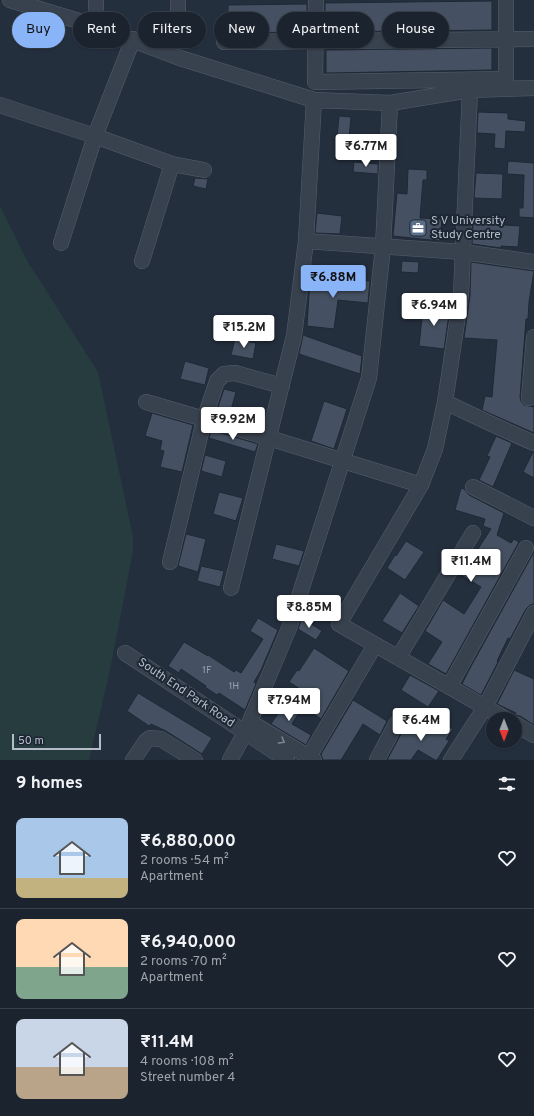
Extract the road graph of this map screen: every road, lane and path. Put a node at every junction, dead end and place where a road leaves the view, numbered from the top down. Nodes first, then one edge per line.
1 (10, 0) edge
2 (178, 0) edge
3 (316, 0) edge
4 (506, 0) edge
5 (178, 12) edge
6 (316, 12) edge
7 (133, 39) junction
8 (506, 39) junction
9 (534, 39) edge
10 (374, 40) edge
11 (316, 48) edge
12 (534, 88) edge
13 (470, 90) junction
14 (314, 100) junction
15 (390, 103) junction
16 (0, 105) edge
17 (94, 136) junction
18 (172, 164) junction
19 (204, 170) dead end
20 (306, 240) junction
21 (60, 243) dead end
22 (382, 247) junction
23 (463, 252) junction
24 (142, 261) dead end
25 (534, 262) edge
26 (534, 337) edge
27 (282, 386) junction
28 (529, 398) dead end
29 (146, 402) dead end
30 (445, 402) junction
31 (204, 420) junction
32 (269, 438) junction
33 (534, 443) edge
34 (342, 461) junction
35 (422, 485) junction
36 (473, 487) dead end
37 (534, 518) edge
38 (473, 533) dead end
39 (526, 548) dead end
40 (170, 562) dead end
41 (231, 588) dead end
42 (534, 613) edge
43 (375, 645) junction
44 (126, 653) dead end
45 (398, 658) junction
46 (449, 687) junction
47 (486, 707) junction
48 (494, 712) edge
49 (396, 724) dead end
50 (248, 727) junction
51 (522, 728) edge
52 (534, 735) edge
53 (310, 759) edge
54 (133, 760) edge
55 (195, 760) edge
56 (230, 760) edge
57 (287, 760) edge
58 (376, 760) edge
59 (451, 760) edge

1 - 7 street
2 - 5 street
3 - 6 street
4 - 8 street
7 - 14 street
7 - 17 street
8 - 9 street
8 - 10 street
8 - 11 street
12 - 13 street
13 - 15 street
13 - 23 street
14 - 15 street
14 - 20 street
15 - 22 street
16 - 17 street
17 - 18 street
17 - 21 street
18 - 19 street
18 - 24 street
20 - 22 street
20 - 27 street
22 - 23 street
22 - 34 street
23 - 25 street
23 - 30 street
26 - 28 street
27 - 31 street
27 - 32 street
29 - 31 street
30 - 33 street
30 - 35 street
31 - 32 street
31 - 40 street
32 - 34 street
32 - 41 street
34 - 35 street
34 - 50 street
35 - 43 street
36 - 37 street
38 - 45 street
39 - 46 street
42 - 47 street
43 - 45 street
43 - 53 street
44 - 50 street, South End Park Road
45 - 46 street
46 - 47 street
47 - 48 street
47 - 59 street
49 - 58 street
50 -> 53 street, South End Park Road
50 - 56 street
50 - 57 street, South End Park Road
51 - 52 street
54 - 55 street

